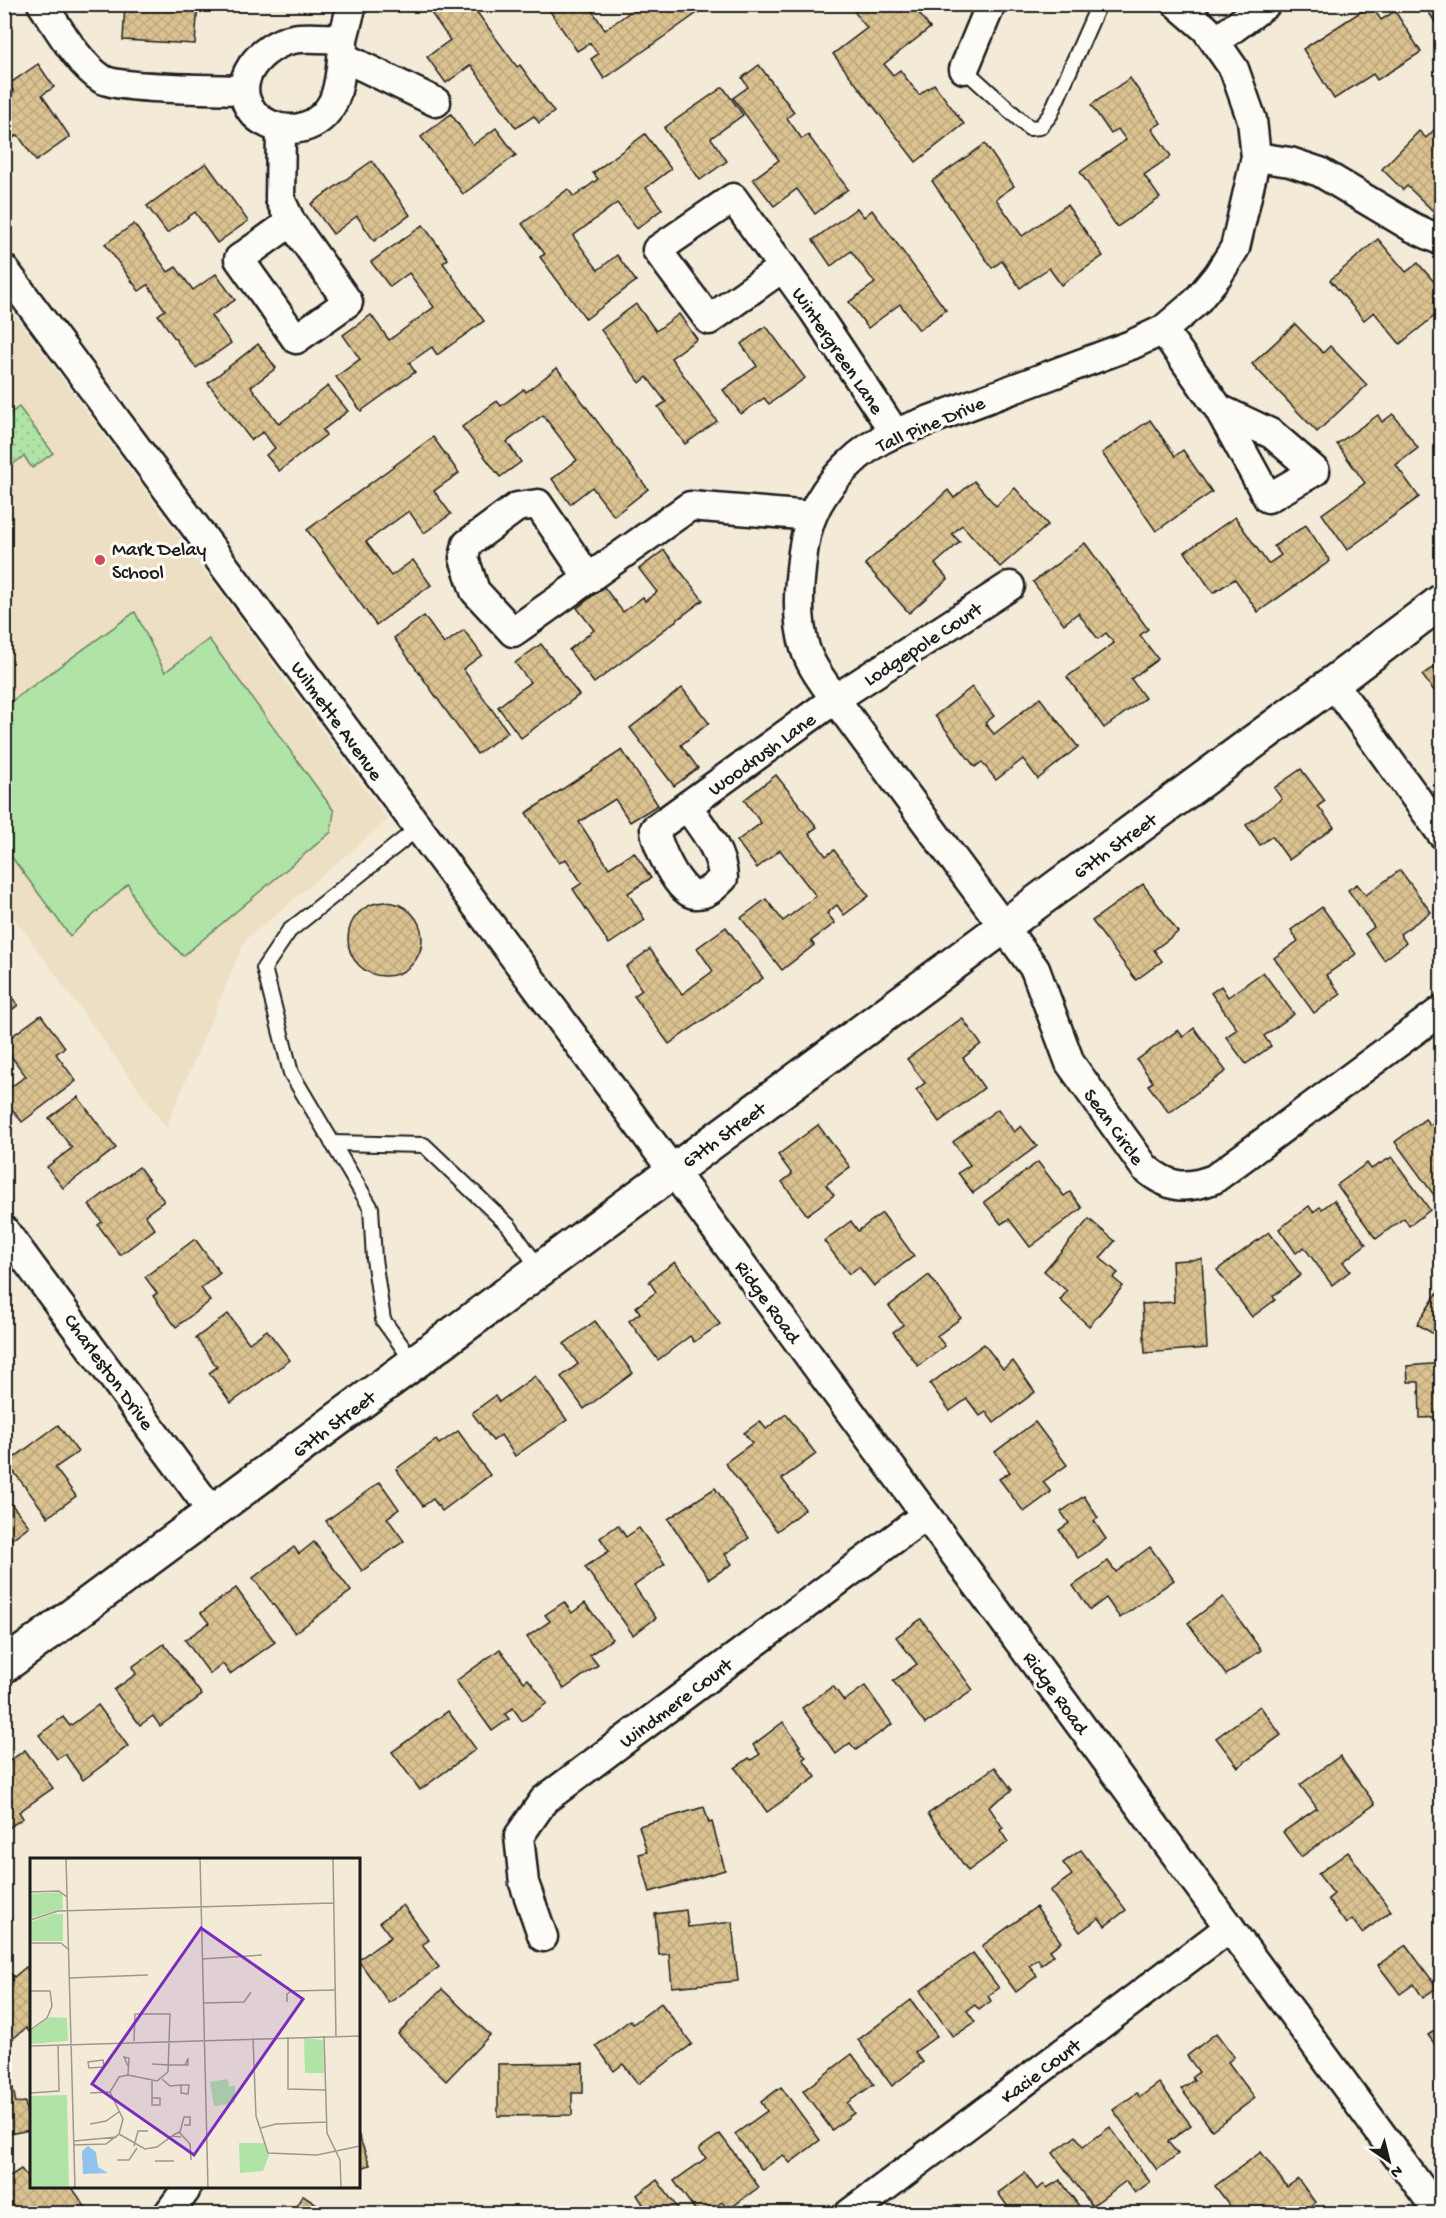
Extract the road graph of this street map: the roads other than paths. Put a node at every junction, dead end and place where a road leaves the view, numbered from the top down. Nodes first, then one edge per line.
1 (42, 4) edge
2 (352, 4) edge
3 (991, 4) edge
4 (1099, 4) edge
5 (1177, 4) edge
6 (1266, 4) edge
7 (1216, 41) junction
8 (343, 48) junction
9 (964, 69) joint
10 (243, 90) junction
11 (436, 102) dead end
12 (281, 130) junction
13 (1256, 157) junction
14 (291, 222) dead end
15 (1442, 241) edge
16 (783, 267) dead end
17 (4, 269) edge
18 (1163, 330) junction
19 (1219, 409) dead end
20 (895, 433) junction
21 (812, 516) junction
22 (589, 579) junction
23 (1010, 586) dead end
24 (1442, 601) edge
25 (1334, 684) junction
26 (835, 699) junction
27 (687, 806) dead end
28 (418, 828) junction
29 (1442, 834) edge
30 (1004, 927) junction
31 (1442, 1010) edge
32 (332, 1143) junction
33 (673, 1171) junction
34 (4, 1230) edge
35 (540, 1270) junction
36 (414, 1363) junction
37 (213, 1513) junction
38 (926, 1515) junction
39 (4, 1666) edge
40 (1230, 1927) junction
41 (543, 1938) dead end
42 (186, 2188) edge
43 (168, 2214) edge
44 (849, 2214) edge
45 (1440, 2214) edge

1 - 10 street
2 - 8 street
3 - 9 street
4 - 9 lane
5 - 7 street, Tall Pine Drive
6 - 7 street
7 - 13 street, Tall Pine Drive
8 - 10 street
8 - 11 street
8 - 12 street
10 - 12 street
12 - 14 street
13 - 15 street
13 - 18 street, Tall Pine Drive
16 - 20 street, Wintergreen Lane
17 - 28 street, Wilmette Avenue
18 - 19 street
18 - 20 street, Tall Pine Drive
20 - 21 street, Tall Pine Drive
21 - 22 street
21 - 26 street, Tall Pine Drive
22 - 22 street
23 - 26 street, Lodgepole Court
24 - 25 street, 67th Street
25 - 29 street
25 - 30 street, 67th Street
26 - 27 street, Woodrush Lane
26 - 30 street, Tall Pine Drive
28 - 32 lane
28 - 33 street, Wilmette Avenue
30 - 31 street, Sean Circle
30 - 33 street, 67th Street
32 - 35 lane
32 - 36 lane
33 - 35 street, 67th Street
33 - 38 street, Ridge Road
34 - 37 street, Charleston Drive
35 - 36 street, 67th Street
36 - 37 street, 67th Street
37 - 39 street, 67th Street
38 - 40 street, Ridge Road
38 - 41 street, Windmere Court
40 - 44 street, Kacie Court
40 - 45 street, Ridge Road
42 - 43 street

